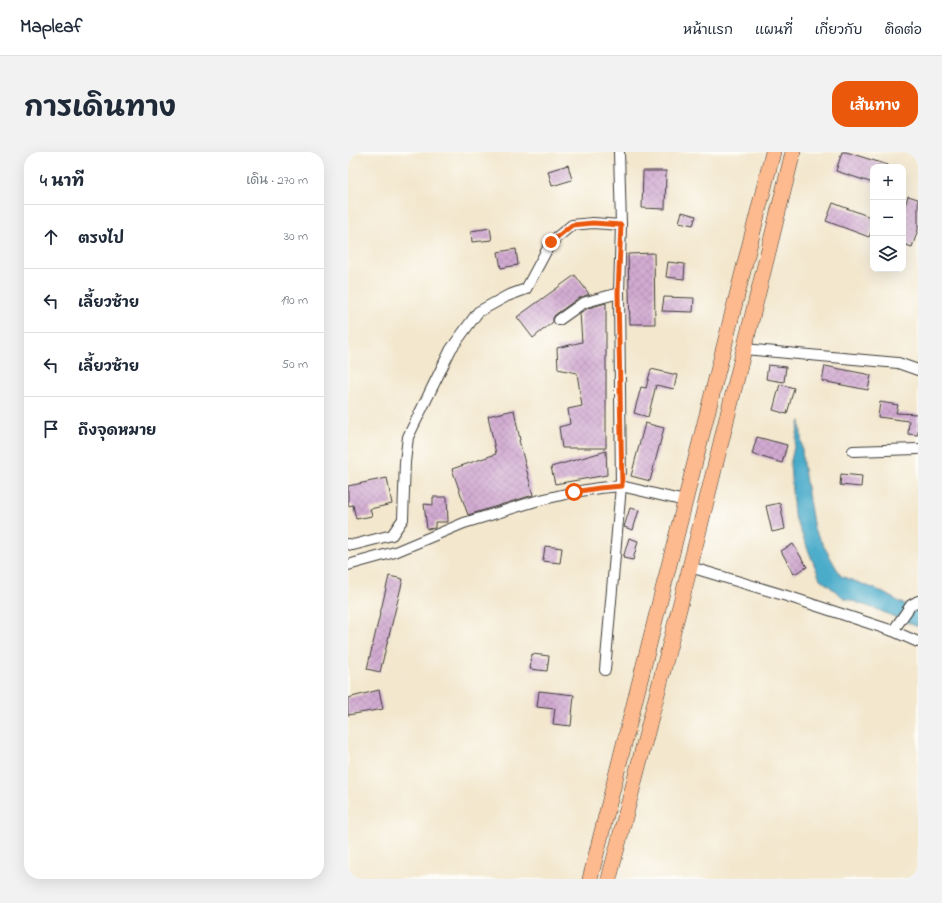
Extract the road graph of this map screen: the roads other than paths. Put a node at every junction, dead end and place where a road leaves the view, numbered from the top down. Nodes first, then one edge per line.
1 (619, 152) edge
2 (773, 152) edge
3 (793, 152) edge
4 (621, 225) junction
5 (618, 293) junction
6 (559, 320) dead end
7 (744, 349) junction
8 (918, 370) edge
9 (918, 449) edge
10 (853, 451) dead end
11 (622, 486) junction
12 (684, 501) junction
13 (348, 544) edge
14 (348, 565) edge
15 (690, 567) junction
16 (915, 603) edge
17 (896, 628) junction
18 (918, 642) edge
19 (605, 670) dead end
20 (590, 879) edge
21 (609, 879) edge

1 - 4 street
2 - 12 highway
3 - 7 highway
4 - 5 street
4 - 13 street
5 - 6 street
5 - 11 street
7 - 8 street
7 - 15 highway
9 - 10 street
11 - 12 street
11 - 14 street
11 - 19 street
12 - 20 highway
15 - 17 street
15 - 21 highway
16 - 17 street
17 - 18 street

